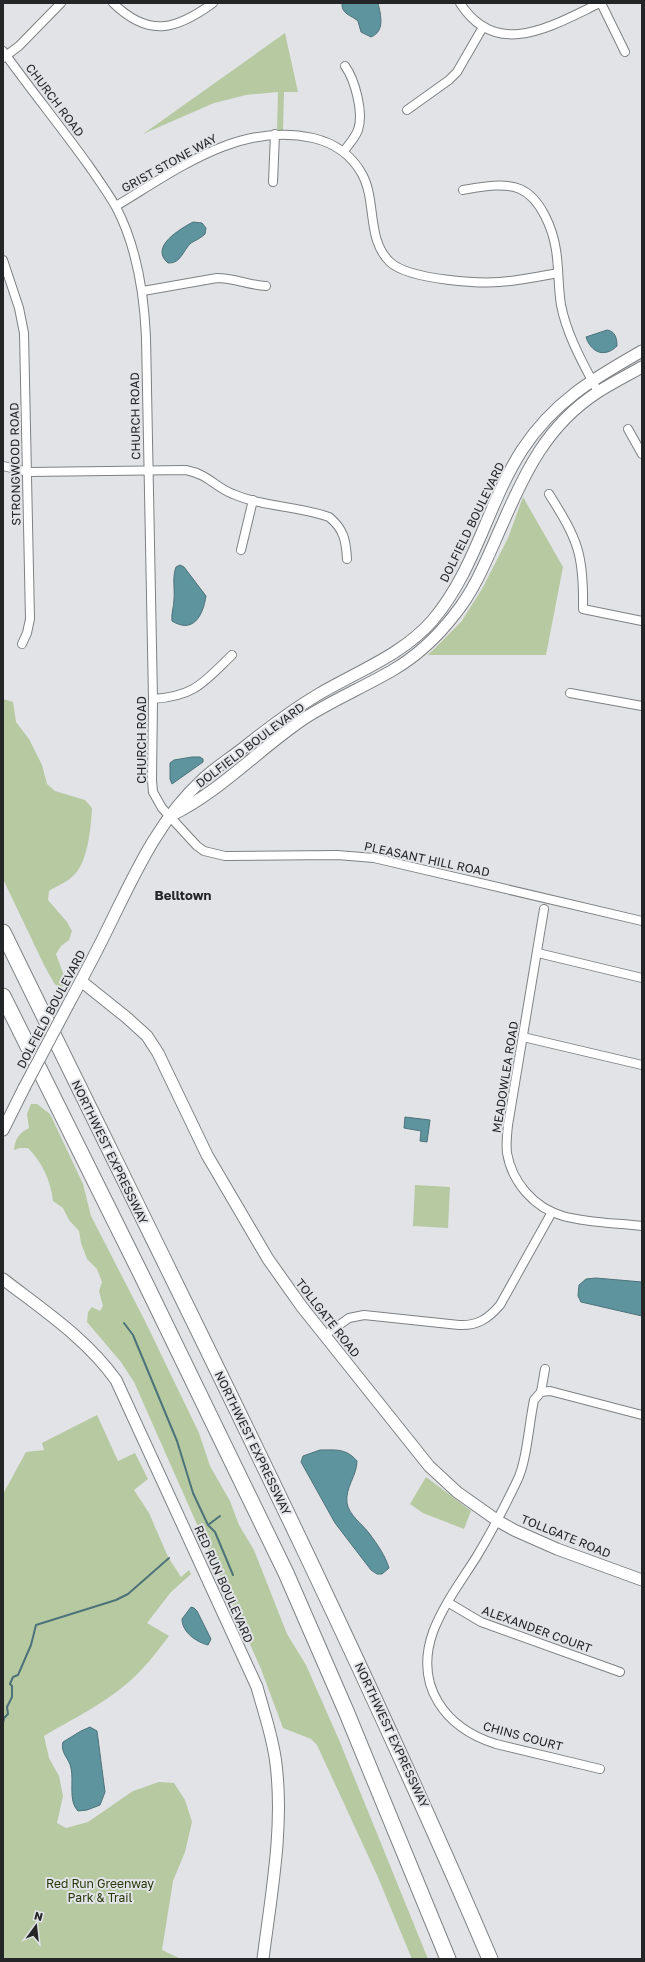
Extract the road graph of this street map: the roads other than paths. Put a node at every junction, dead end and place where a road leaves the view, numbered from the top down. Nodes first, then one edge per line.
1 (61, 3) edge
2 (113, 3) edge
3 (213, 3) edge
4 (460, 3) edge
5 (600, 3) edge
6 (483, 27) junction
7 (625, 52) dead end
8 (4, 55) edge
9 (345, 66) dead end
10 (407, 110) dead end
11 (275, 134) junction
12 (344, 151) junction
13 (273, 182) dead end
14 (463, 190) dead end
15 (116, 206) junction
16 (3, 260) edge
17 (558, 273) junction
18 (266, 286) dead end
19 (142, 291) junction
20 (642, 351) edge
21 (642, 367) edge
22 (592, 380) junction
23 (598, 392) junction
24 (628, 429) dead end
25 (642, 454) edge
26 (3, 466) edge
27 (147, 470) junction
28 (28, 472) junction
29 (549, 494) dead end
30 (252, 500) junction
31 (241, 550) dead end
32 (347, 559) dead end
33 (642, 621) edge
34 (22, 644) dead end
35 (232, 655) dead end
36 (570, 693) dead end
37 (153, 699) junction
38 (642, 706) edge
39 (170, 816) junction
40 (544, 909) dead end
41 (642, 921) edge
42 (3, 932) edge
43 (538, 953) junction
44 (642, 978) edge
45 (81, 981) junction
46 (3, 996) edge
47 (523, 1037) junction
48 (642, 1065) edge
49 (3, 1130) edge
50 (552, 1212) junction
51 (642, 1226) edge
52 (3, 1279) edge
53 (325, 1335) junction
54 (544, 1369) dead end
55 (541, 1392) junction
56 (642, 1415) edge
57 (498, 1521) junction
58 (642, 1580) edge
59 (448, 1603) junction
60 (620, 1672) dead end
61 (600, 1769) dead end
62 (264, 1959) edge
63 (448, 1959) edge
64 (490, 1959) edge

1 - 8 street
2 - 3 street
4 - 6 street
5 - 6 street
5 - 7 street
6 - 10 street
8 - 15 street, CHURCH ROAD
9 - 12 street
11 - 12 street, GRIST STONE WAY
11 - 13 street
11 - 15 street, GRIST STONE WAY
12 - 17 street, GRIST STONE WAY
14 - 17 street
15 - 19 street, CHURCH ROAD
16 - 28 street, STRONGWOOD ROAD
17 - 22 street
18 - 19 street
19 - 27 street, CHURCH ROAD
20 - 22 main road, DOLFIELD BOULEVARD
21 - 23 main road, DOLFIELD BOULEVARD
22 - 23 street
22 - 39 main road, DOLFIELD BOULEVARD
23 - 39 main road, DOLFIELD BOULEVARD
24 - 25 street
26 - 28 street
27 - 28 street
27 - 30 street
27 - 37 street, CHURCH ROAD
28 - 34 street, STRONGWOOD ROAD
29 - 33 street
30 - 31 street
30 - 32 street
35 - 37 street
36 - 38 street
37 - 39 street, CHURCH ROAD
39 - 41 street, PLEASANT HILL ROAD
39 - 45 main road, DOLFIELD BOULEVARD
40 - 43 street, MEADOWLEA ROAD
42 - 64 highway, NORTHWEST EXPRESSWAY
43 - 44 street
43 - 47 street, MEADOWLEA ROAD
45 - 49 main road, DOLFIELD BOULEVARD, bridge
45 - 53 main road, TOLLGATE ROAD
46 - 63 highway
47 - 48 street
47 - 50 street, MEADOWLEA ROAD
50 - 51 street, MEADOWLEA ROAD
50 - 53 street
52 - 62 main road, RED RUN BOULEVARD
53 - 57 main road, TOLLGATE ROAD
54 - 55 street, CHINS COURT
55 - 56 street
55 - 57 street, CHINS COURT
57 - 58 main road, TOLLGATE ROAD
57 - 59 street, CHINS COURT
59 - 60 street, ALEXANDER COURT
59 - 61 street, CHINS COURT

